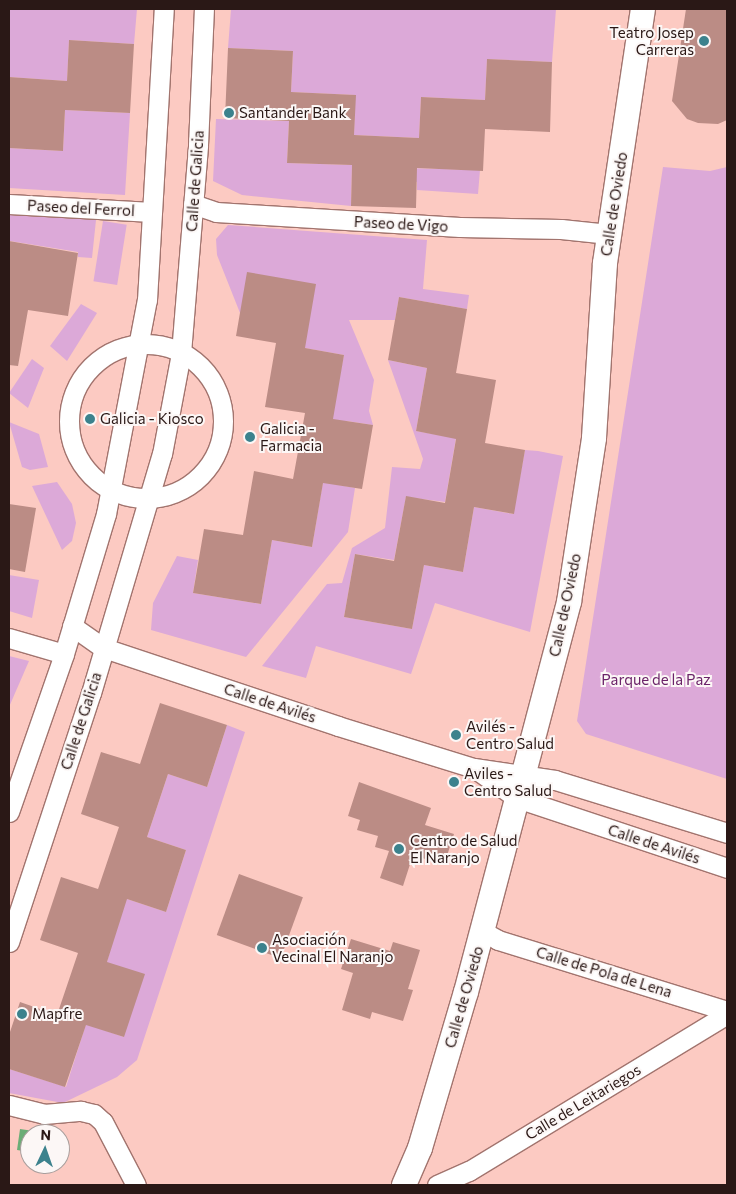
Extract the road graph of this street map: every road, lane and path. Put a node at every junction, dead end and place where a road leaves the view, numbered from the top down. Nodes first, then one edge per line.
1 (164, 9) edge
2 (204, 9) edge
3 (643, 9) edge
4 (9, 204) edge
5 (193, 204) junction
6 (152, 212) junction
7 (609, 234) junction
8 (137, 344) junction
9 (181, 352) junction
10 (109, 489) junction
11 (149, 499) junction
12 (72, 626) junction
13 (9, 638) edge
14 (104, 648) junction
15 (64, 654) junction
16 (474, 768) junction
17 (524, 775) junction
18 (516, 798) junction
19 (9, 812) edge
20 (727, 833) edge
21 (727, 868) edge
22 (482, 930) junction
23 (9, 942) edge
24 (727, 1012) edge
25 (9, 1105) edge
26 (136, 1185) edge
27 (404, 1185) edge
28 (438, 1185) edge

1 - 6 street
2 - 5 street, Calle de Galicia
3 - 7 street, Calle de Oviedo
4 - 6 street, Paseo del Ferrol
5 - 7 street, Paseo de Vigo
5 - 9 street, Calle de Galicia
6 - 8 street
7 - 17 street, Calle de Oviedo
8 - 9 street
8 - 10 street
8 - 10 street
9 - 11 street, Calle de Galicia
9 - 11 street
10 - 11 street
10 - 12 street
11 - 14 street, Calle de Galicia
12 - 14 street, Calle de Avilés
12 - 15 street
13 - 15 street
14 - 16 street, Calle de Avilés
14 - 23 street, Calle de Galicia
15 - 19 street
16 - 17 street, Calle de Avilés
16 - 18 street, Calle de Avilés
17 - 18 street, Calle de Oviedo
17 - 20 street, Calle de Avilés
18 - 21 street, Calle de Avilés
18 - 22 street, Calle de Oviedo
22 - 24 street, Calle de Pola de Lena
22 - 27 street, Calle de Oviedo
24 - 28 street, Calle de Leitariegos
25 - 26 street

